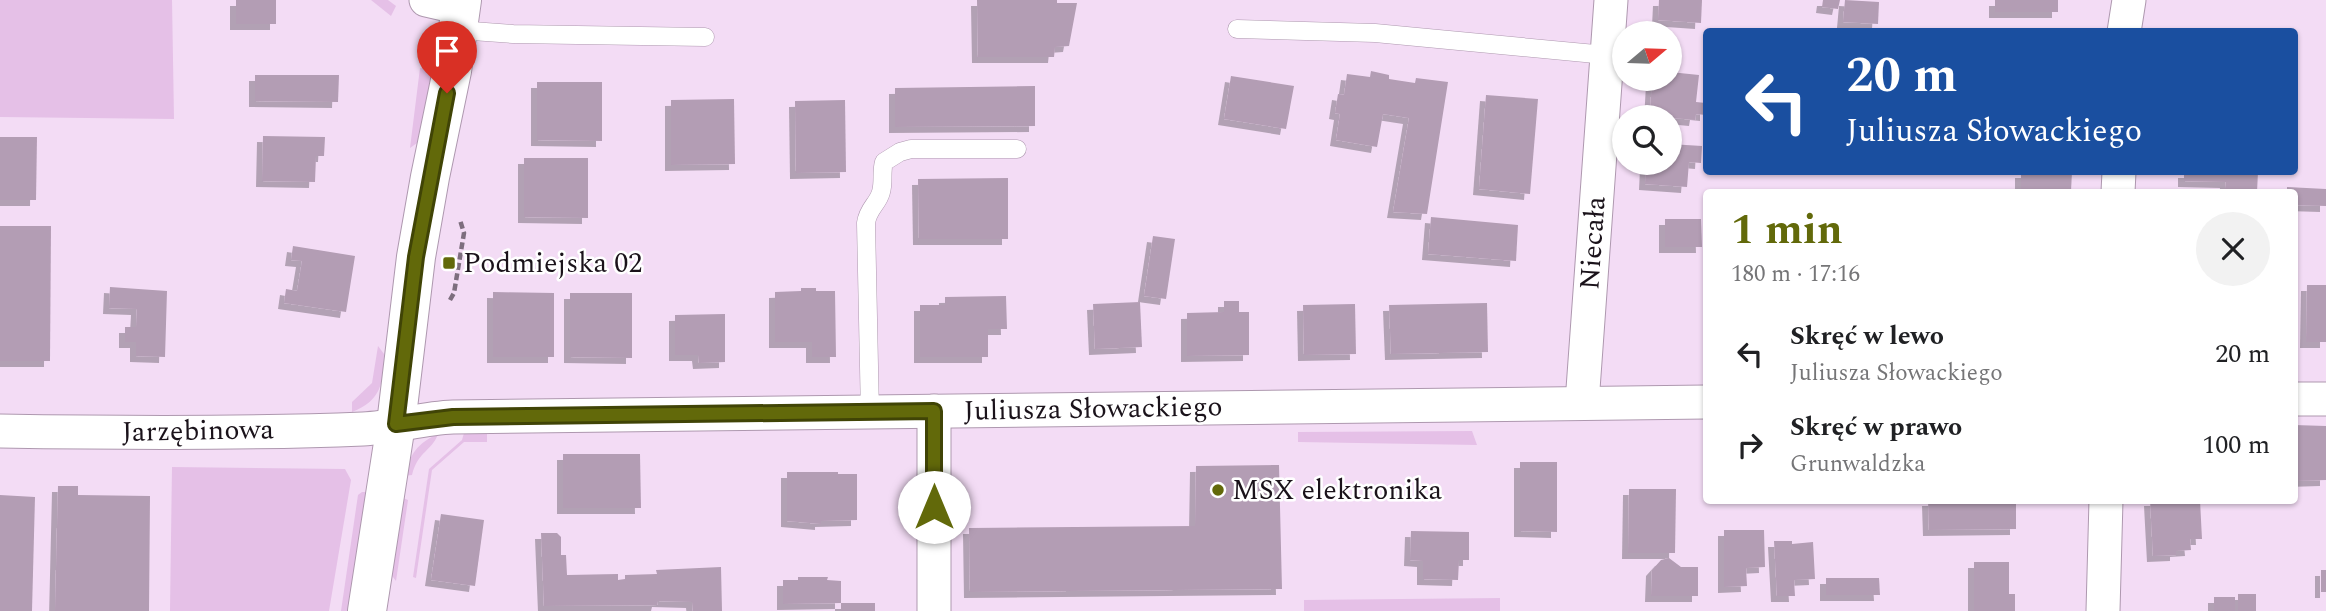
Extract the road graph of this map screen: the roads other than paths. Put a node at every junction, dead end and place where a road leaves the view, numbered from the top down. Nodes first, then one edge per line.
1 (1611, 0) edge
2 (2129, 0) edge
3 (452, 9) edge
4 (2125, 28) edge
5 (1237, 29) dead end
6 (705, 37) dead end
7 (1606, 55) junction
8 (1017, 149) dead end
9 (2298, 399) edge
10 (2326, 399) edge
11 (1703, 402) edge
12 (1582, 403) junction
13 (934, 411) junction
14 (870, 414) junction
15 (396, 424) junction
16 (0, 430) edge
17 (2106, 504) edge
18 (367, 611) edge
19 (934, 611) edge
20 (2103, 611) edge

1 - 7 street, Niecała
2 - 4 street
3 - 6 lane
3 - 15 street
5 - 7 lane
7 - 12 street, Niecała
8 - 14 lane
9 - 10 street
11 - 12 street, Juliusza Słowackiego
12 - 13 street, Juliusza Słowackiego
13 - 14 street, Juliusza Słowackiego
13 - 19 street
14 - 15 street, Juliusza Słowackiego
15 - 16 street, Jarzębinowa
15 - 18 street
17 - 20 street

